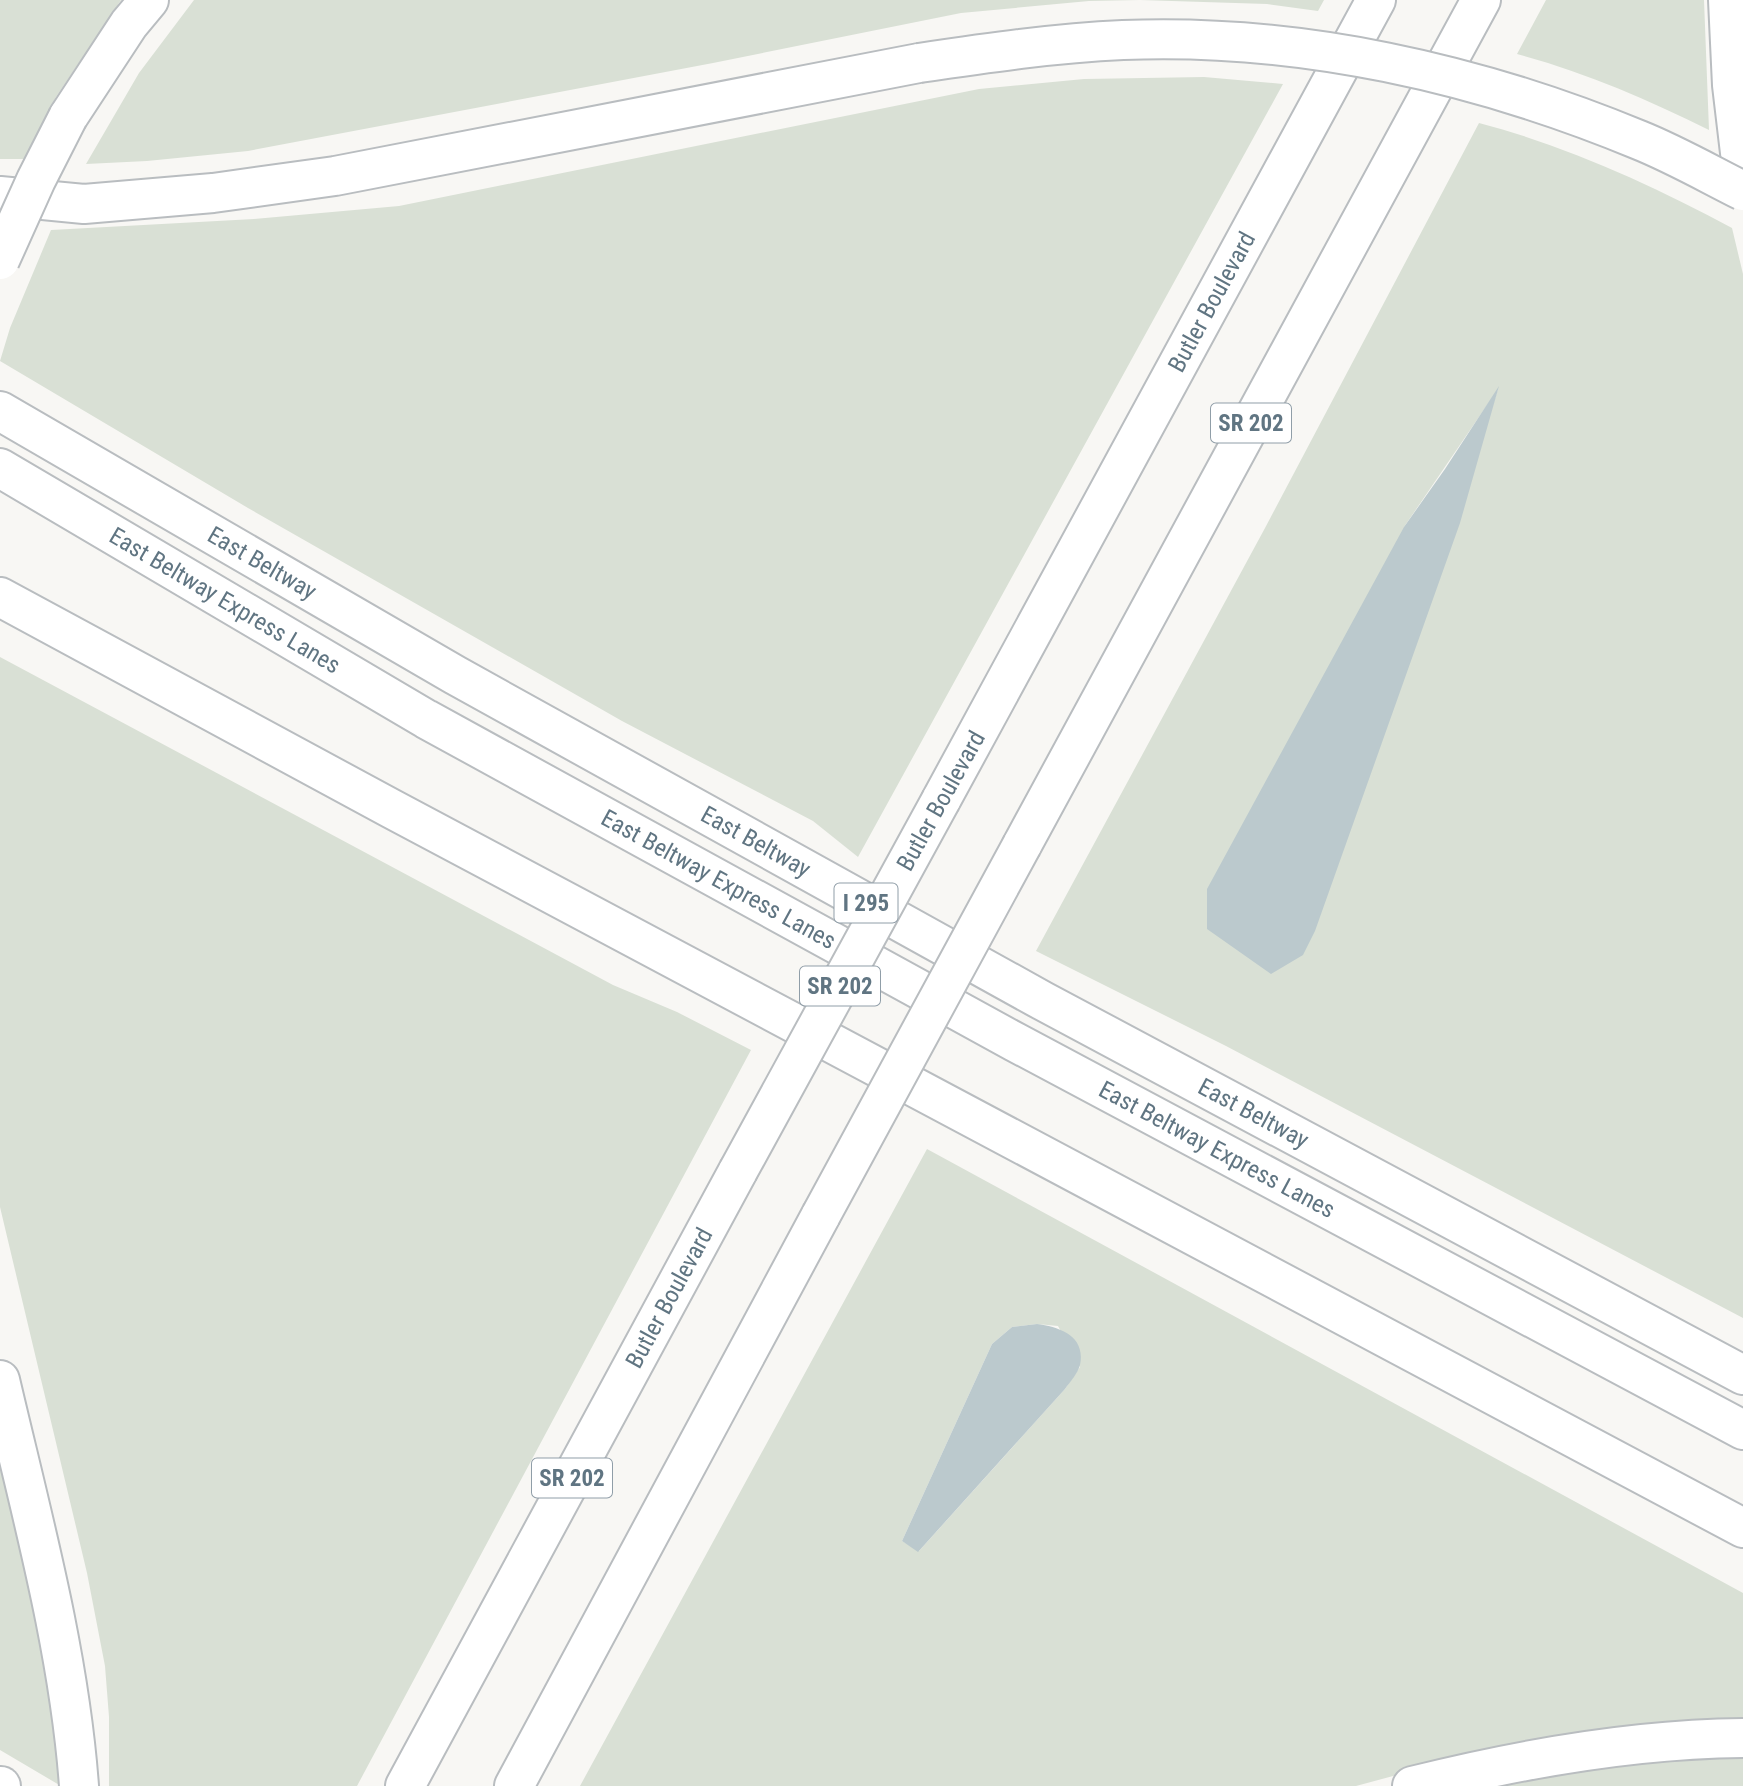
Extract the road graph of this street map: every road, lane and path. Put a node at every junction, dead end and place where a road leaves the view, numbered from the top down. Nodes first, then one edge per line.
1 (149, 0) edge
2 (1376, 0) edge
3 (1481, 0) edge
4 (1728, 0) edge
5 (1743, 178) edge
6 (1743, 191) edge
7 (0, 196) edge
8 (0, 260) edge
9 (0, 411) edge
10 (0, 468) edge
11 (0, 597) edge
12 (1743, 1376) edge
13 (0, 1380) edge
14 (1743, 1430) edge
15 (1743, 1528) edge
16 (1743, 1738) edge
17 (79, 1786) edge
18 (405, 1786) edge
19 (514, 1786) edge
20 (1412, 1786) edge

1 - 8 highway, bridge
2 - 18 highway, Butler Boulevard / SR 202, bridge
3 - 19 highway, SR 202, bridge
4 - 5 highway
6 - 7 highway, bridge
9 - 12 highway, East Beltway / I 295
10 - 14 highway, East Beltway Express Lanes / I 295
11 - 15 highway
13 - 17 highway
16 - 20 highway

